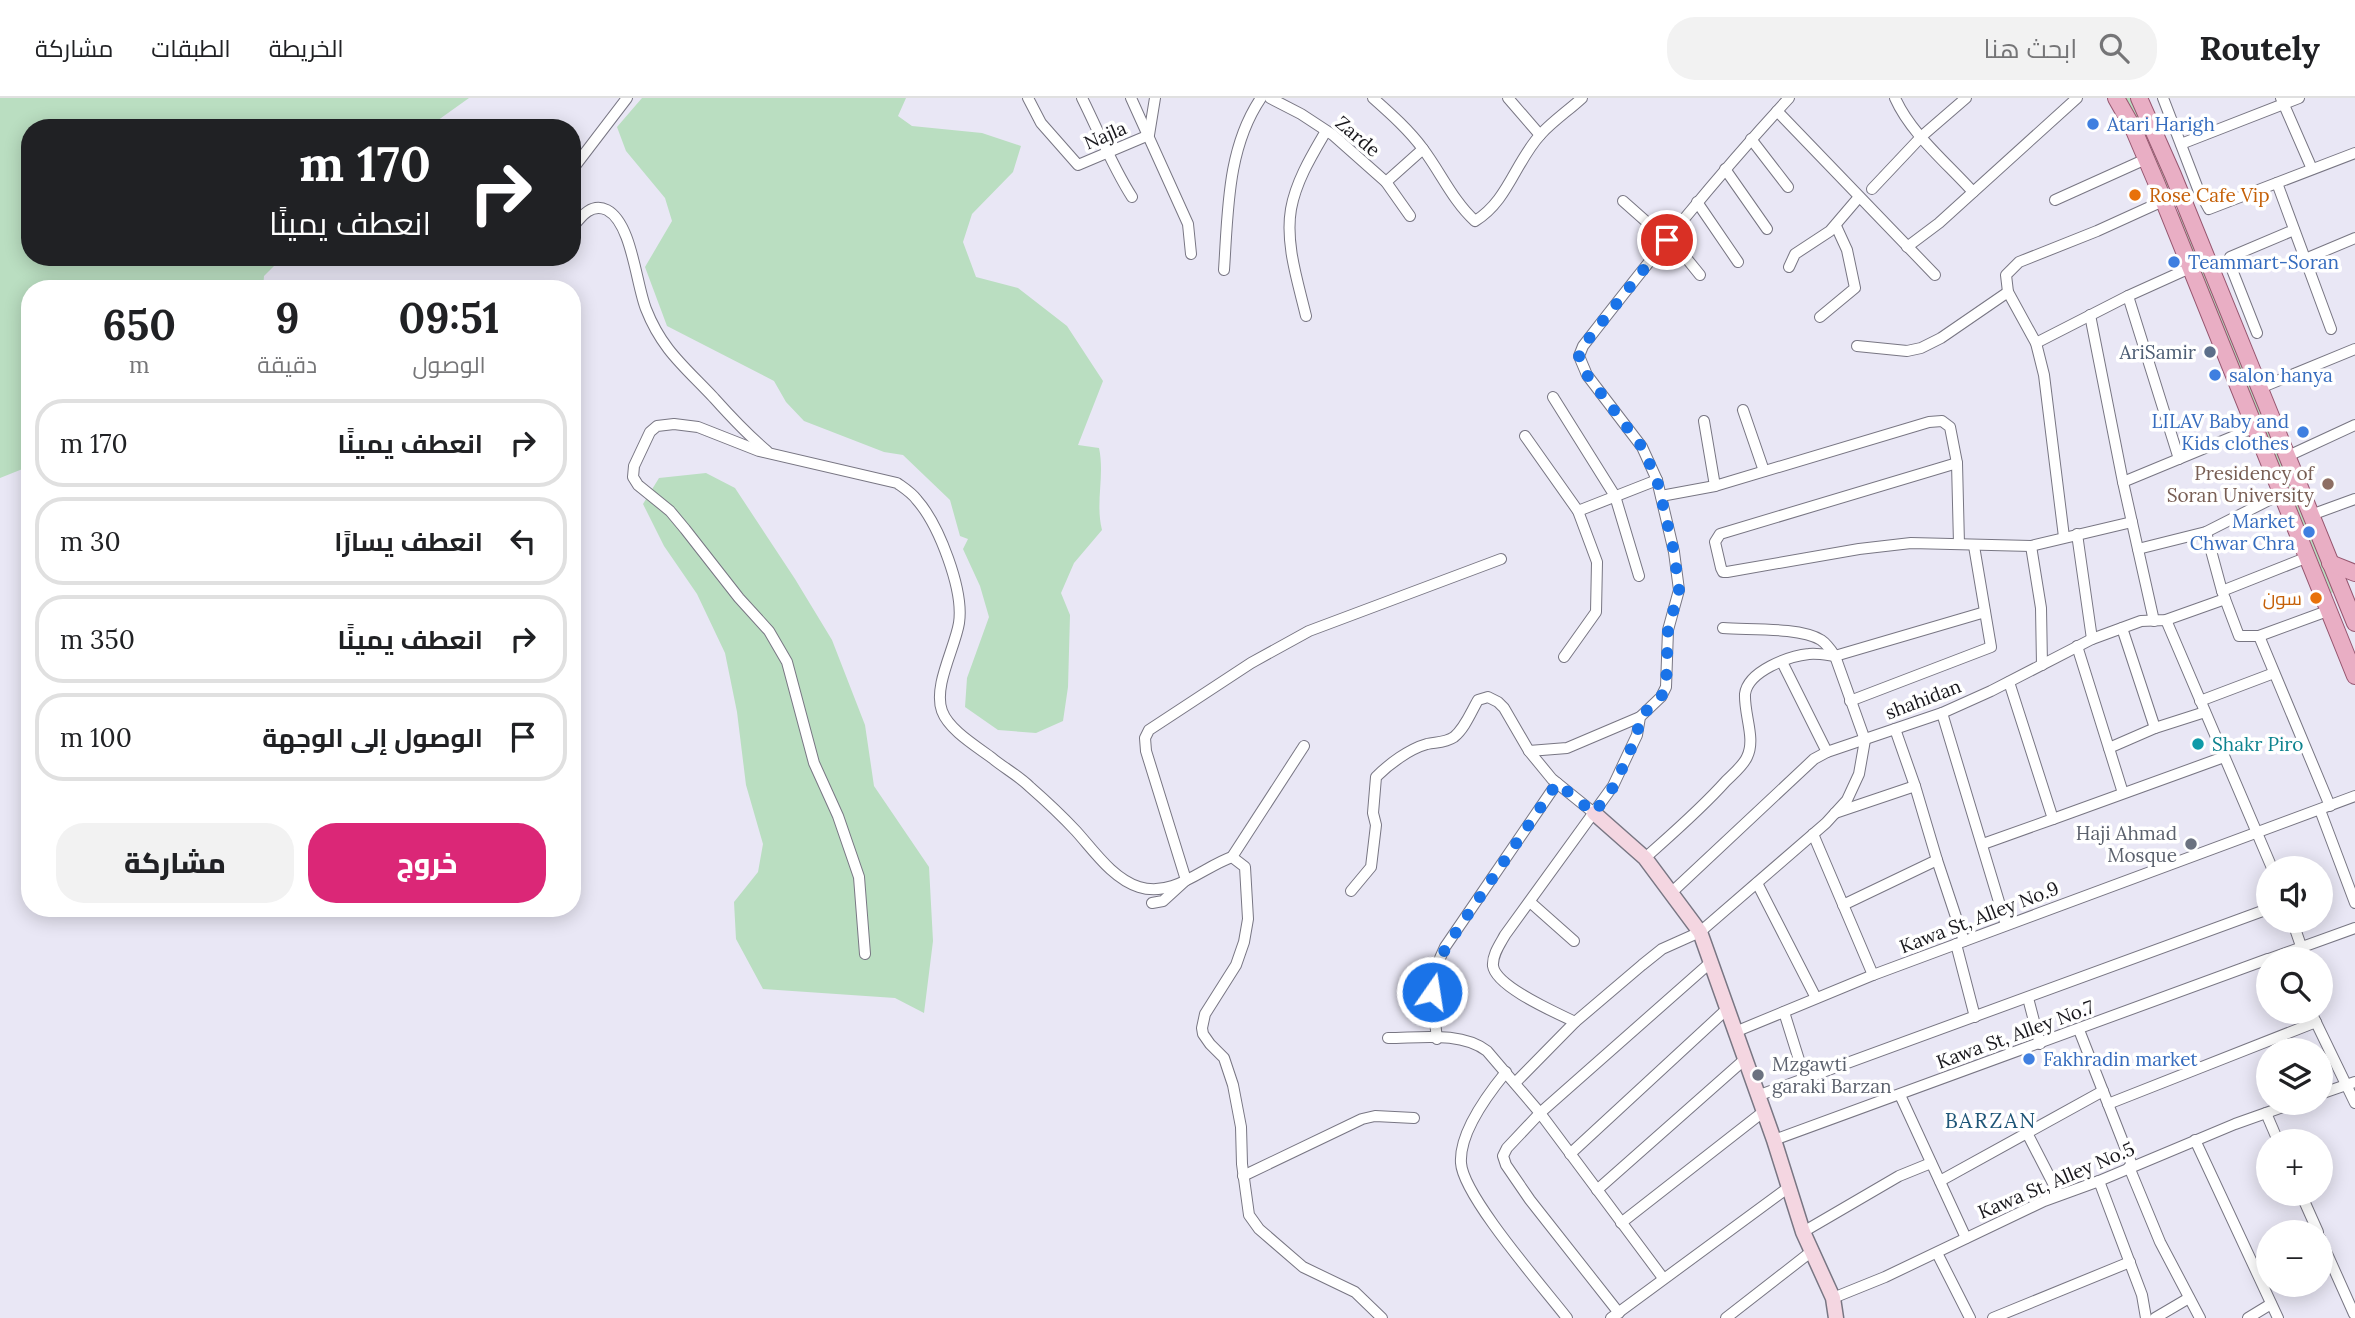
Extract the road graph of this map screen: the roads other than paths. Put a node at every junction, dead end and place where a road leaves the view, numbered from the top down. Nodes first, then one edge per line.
1 (627, 98) edge
2 (1028, 98) edge
3 (1082, 98) edge
4 (1131, 98) edge
5 (1155, 98) edge
6 (1261, 98) edge
7 (1270, 98) edge
8 (1373, 98) edge
9 (1507, 98) edge
10 (1789, 98) edge
11 (1895, 98) edge
12 (1966, 98) edge
13 (2077, 98) edge
14 (2116, 98) edge
15 (2138, 98) edge
16 (2163, 98) edge
17 (2299, 98) edge
18 (1579, 99) edge
19 (2282, 101) edge
20 (1777, 111) junction
21 (1326, 131) junction
22 (1149, 135) junction
23 (1540, 135) junction
24 (1922, 136) junction
25 (1751, 139) junction
26 (2181, 144) junction
27 (1423, 149) junction
28 (1108, 152) junction
29 (2355, 153) edge
30 (581, 158) edge
31 (2146, 159) junction
32 (1725, 169) junction
33 (2312, 169) junction
34 (1386, 182) junction
35 (2277, 183) junction
36 (1788, 187) dead end
37 (1872, 189) dead end
38 (1973, 192) junction
39 (2201, 195) junction
40 (1132, 197) dead end
41 (1859, 197) junction
42 (2055, 200) dead end
43 (1623, 201) dead end
44 (2183, 201) junction
45 (1697, 202) junction
46 (2164, 204) junction
47 (1410, 216) dead end
48 (581, 218) edge
49 (1836, 226) junction
50 (1767, 229) dead end
51 (2294, 230) junction
52 (2355, 238) edge
53 (1669, 239) junction
54 (1907, 247) junction
55 (1191, 254) dead end
56 (2305, 258) junction
57 (1738, 262) dead end
58 (1789, 267) dead end
59 (2190, 268) junction
60 (1224, 270) dead end
61 (1700, 275) dead end
62 (1935, 275) dead end
63 (2008, 292) junction
64 (2128, 296) junction
65 (2090, 315) junction
66 (1306, 316) dead end
67 (1819, 317) dead end
68 (2330, 329) dead end
69 (2258, 333) dead end
70 (2036, 343) junction
71 (1857, 346) dead end
72 (2355, 349) edge
73 (2260, 388) junction
74 (1553, 397) dead end
75 (1743, 410) dead end
76 (1704, 421) dead end
77 (2355, 425) edge
78 (2256, 427) junction
79 (1525, 436) dead end
80 (770, 454) junction
81 (2288, 456) junction
82 (2179, 459) junction
83 (1956, 463) junction
84 (1764, 471) junction
85 (1657, 480) junction
86 (2123, 482) junction
87 (1715, 486) junction
88 (2283, 493) junction
89 (1615, 496) junction
90 (1661, 496) junction
91 (2355, 499) edge
92 (1578, 511) junction
93 (2311, 515) junction
94 (2132, 522) junction
95 (2206, 532) junction
96 (2077, 534) junction
97 (2064, 537) junction
98 (1959, 544) junction
99 (1974, 546) junction
100 (2031, 546) junction
101 (2138, 549) junction
102 (2308, 557) junction
103 (1501, 559) dead end
104 (2330, 564) junction
105 (2355, 573) edge
106 (1639, 576) dead end
107 (2224, 595) junction
108 (2352, 601) edge
109 (2330, 610) junction
110 (1985, 612) junction
111 (2166, 620) junction
112 (2154, 621) junction
113 (2355, 623) edge
114 (1723, 628) dead end
115 (2122, 628) junction
116 (2259, 636) junction
117 (2092, 639) junction
118 (2077, 646) junction
119 (1835, 656) junction
120 (1564, 657) dead end
121 (1782, 662) junction
122 (2042, 665) junction
123 (2274, 673) junction
124 (2355, 676) edge
125 (2009, 682) junction
126 (1850, 701) junction
127 (2200, 701) junction
128 (2205, 712) junction
129 (1942, 713) junction
130 (1640, 717) junction
131 (2155, 728) junction
132 (1895, 729) junction
133 (1865, 740) junction
134 (1304, 746) dead end
135 (2109, 748) junction
136 (1529, 751) junction
137 (1827, 752) junction
138 (2224, 757) junction
139 (1557, 783) junction
140 (1915, 786) junction
141 (2123, 793) junction
142 (2355, 796) edge
143 (2325, 808) junction
144 (1594, 813) junction
145 (1834, 814) junction
146 (2053, 819) junction
147 (2257, 831) junction
148 (1812, 834) junction
149 (1983, 844) junction
150 (2267, 856) edge
151 (1233, 857) junction
152 (1645, 858) junction
153 (1937, 860) junction
154 (1186, 880) junction
155 (1756, 883) junction
156 (1352, 891) dead end
157 (1671, 893) junction
158 (1530, 902) junction
159 (1152, 903) dead end
160 (2355, 903) edge
161 (1843, 905) junction
162 (2256, 913) edge
163 (2006, 925) junction
164 (2355, 928) edge
165 (1700, 932) junction
166 (2296, 933) edge
167 (1574, 942) dead end
168 (1960, 943) junction
169 (2301, 946) joint
170 (865, 954) dead end
171 (1711, 962) junction
172 (2256, 964) edge
173 (1872, 975) junction
174 (1816, 998) junction
175 (2028, 998) junction
176 (1727, 1009) junction
177 (1784, 1012) junction
178 (1975, 1017) junction
179 (1575, 1022) junction
180 (2297, 1024) edge
181 (2318, 1024) edge
182 (2079, 1030) junction
183 (1735, 1032) junction
184 (1388, 1038) dead end
185 (1437, 1039) junction
186 (2040, 1044) junction
187 (1744, 1060) junction
188 (1506, 1072) junction
189 (1805, 1079) junction
190 (1515, 1083) junction
191 (2351, 1084) edge
192 (2333, 1090) edge
193 (2103, 1091) junction
194 (1900, 1095) junction
195 (1757, 1096) junction
196 (2355, 1103) edge
197 (2108, 1104) junction
198 (1763, 1112) junction
199 (1540, 1113) junction
200 (2263, 1115) edge
201 (1414, 1118) dead end
202 (2027, 1133) junction
203 (1774, 1140) junction
204 (2195, 1140) junction
205 (1570, 1154) junction
206 (1931, 1163) junction
207 (2130, 1166) junction
208 (1243, 1176) junction
209 (1940, 1181) junction
210 (2099, 1181) junction
211 (1789, 1187) junction
212 (1597, 1191) junction
213 (2059, 1195) junction
214 (1621, 1223) junction
215 (1803, 1232) junction
216 (1966, 1238) junction
217 (1812, 1251) junction
218 (1937, 1253) junction
219 (2130, 1262) junction
220 (2333, 1269) edge
221 (1663, 1278) junction
222 (1833, 1298) junction
223 (2189, 1298) junction
224 (2271, 1304) junction
225 (1615, 1315) edge
226 (2352, 1315) edge
227 (1382, 1318) edge
228 (1567, 1318) edge
229 (1726, 1318) edge
230 (1836, 1318) edge
231 (1970, 1318) edge
232 (1993, 1318) edge
233 (2146, 1318) edge
234 (2155, 1318) edge
235 (2200, 1318) edge
236 (2248, 1318) edge
237 (2278, 1318) edge

1 - 30 street
2 - 28 street, Najla
3 - 28 street
4 - 22 street
5 - 22 street, Najla
6 - 60 street
7 - 21 street, Zarde
8 - 27 street
9 - 23 street
10 - 20 street
11 - 24 street
12 - 24 street
13 - 38 street
14 - 31 main road
15 - 44 main road
16 - 26 street
17 - 19 street
18 - 23 street
19 - 26 street
19 - 33 street
20 - 25 street
20 - 41 street
21 - 34 street, Zarde
21 - 66 street
22 - 28 street, Najla
22 - 55 street
23 - 27 street
24 - 37 street
24 - 38 street
25 - 32 street
25 - 36 street
26 - 39 street
27 - 34 street
28 - 40 street
29 - 33 street
31 - 42 street
31 - 46 main road
32 - 45 street
32 - 50 street
33 - 35 street
34 - 47 street, Zarde
35 - 39 street
35 - 51 street
38 - 54 street
39 - 44 street
41 - 49 street
41 - 54 street
43 - 53 street
44 - 46 main road
44 - 73 main road
45 - 53 street
45 - 57 street
46 - 59 main road
46 - 63 street
48 - 80 street
49 - 58 street
49 - 67 street
51 - 56 street
51 - 69 street
52 - 56 street
53 - 61 street
53 - 85 street
54 - 62 street
56 - 68 street
59 - 64 street
59 - 78 main road
63 - 70 street
63 - 71 street
64 - 65 street
64 - 82 street
65 - 70 street
65 - 86 street
70 - 97 street
72 - 73 street
73 - 81 main road
74 - 89 street
75 - 84 street
76 - 87 street
77 - 81 street
78 - 82 street
78 - 88 main road
79 - 92 street
80 - 154 street
80 - 170 street
81 - 93 main road
82 - 86 street
83 - 84 street
83 - 98 street
83 - 98 street
84 - 87 street
85 - 89 street
85 - 90 street
86 - 94 street
87 - 90 street
88 - 95 street
88 - 102 main road
89 - 92 street
89 - 106 street
90 - 130 street
91 - 93 street
92 - 120 street
93 - 104 main road
94 - 96 street
94 - 101 street
95 - 101 street
95 - 107 street
96 - 97 street
96 - 117 street
97 - 100 street
98 - 99 street
99 - 100 street
99 - 110 street
100 - 122 street
101 - 112 street
102 - 107 street, shahidan
102 - 109 main road
103 - 154 street
104 - 105 main road
104 - 108 main road
107 - 111 street, shahidan
107 - 116 street
108 - 109 main road
108 - 113 main road
109 - 116 street
109 - 124 main road
110 - 119 street
110 - 126 street
111 - 112 street, shahidan
111 - 127 street
112 - 115 street, shahidan
114 - 119 street
115 - 117 street, shahidan
115 - 131 street
116 - 123 street
117 - 118 street, shahidan
118 - 122 street, shahidan
118 - 135 street
119 - 121 street
119 - 126 street
121 - 137 street
121 - 152 street
122 - 125 street, shahidan
123 - 127 street
123 - 143 street
125 - 129 street, shahidan
125 - 146 street
126 - 133 street
127 - 128 street
128 - 131 street
128 - 138 street
129 - 132 street, shahidan
129 - 149 street
130 - 136 street
130 - 144 street
131 - 135 street
132 - 133 street, shahidan
132 - 140 street
133 - 137 street, shahidan
133 - 145 street
134 - 151 street
135 - 141 street
136 - 139 street
136 - 156 street
137 - 157 street, shahidan
138 - 141 street
138 - 147 street
139 - 144 street
139 - 185 street
140 - 145 street
140 - 153 street
141 - 146 street
142 - 143 street, Kawa St, Alley No.9
143 - 147 street, Kawa St, Alley No.9
143 - 160 street
144 - 152 street
144 - 158 street
145 - 148 street
146 - 149 street
147 - 150 street
147 - 163 street, Kawa St, Alley No.9
148 - 155 street
148 - 161 street
149 - 163 street
151 - 154 street
151 - 208 street
152 - 157 street
153 - 161 street
153 - 168 street
154 - 159 street
155 - 165 street
155 - 174 street
157 - 165 street
158 - 167 street
158 - 179 street
161 - 173 street
162 - 175 street
163 - 168 street, Kawa St, Alley No.9
164 - 169 street, Kawa St, Alley No.7
165 - 171 street
165 - 179 street
166 - 169 street
168 - 173 street, Kawa St, Alley No.9
168 - 178 street
171 - 176 street
171 - 199 street
172 - 182 street, Kawa St, Alley No.7
173 - 174 street, Kawa St, Alley No.9
174 - 177 street, Kawa St, Alley No.9
175 - 178 street
175 - 186 street
176 - 183 street
176 - 205 street
177 - 183 street, Kawa St, Alley No.9
177 - 189 street
178 - 189 street
179 - 190 street
180 - 197 street
181 - 191 street
182 - 186 street, Kawa St, Alley No.7
182 - 193 street
183 - 187 street
184 - 185 street
185 - 188 street
186 - 194 street, Kawa St, Alley No.7
187 - 195 street
187 - 212 street
188 - 190 street
188 - 228 street
189 - 195 street
190 - 199 street
191 - 192 street
191 - 196 street
193 - 197 street
193 - 202 street
194 - 203 street, Kawa St, Alley No.7
194 - 206 street
195 - 198 street
197 - 207 street
198 - 203 street
198 - 214 street
199 - 205 street
199 - 225 street
200 - 204 street, Kawa St, Alley No.5
201 - 208 street
202 - 209 street
202 - 213 street
203 - 211 street
204 - 207 street, Kawa St, Alley No.5
204 - 224 street
205 - 212 street
206 - 209 street
206 - 215 street
207 - 210 street, Kawa St, Alley No.5
207 - 223 street
208 - 227 street
209 - 216 street
210 - 213 street, Kawa St, Alley No.5
210 - 219 street
211 - 215 street
211 - 221 street
212 - 214 street
213 - 216 street, Kawa St, Alley No.5
214 - 221 street
215 - 217 street
216 - 218 street, Kawa St, Alley No.5
217 - 222 street
217 - 229 street
218 - 222 street, Kawa St, Alley No.5
218 - 231 street
219 - 232 street
219 - 233 street
220 - 226 street
221 - 225 street
222 - 230 street
223 - 234 street
223 - 235 street
224 - 236 street
224 - 237 street

